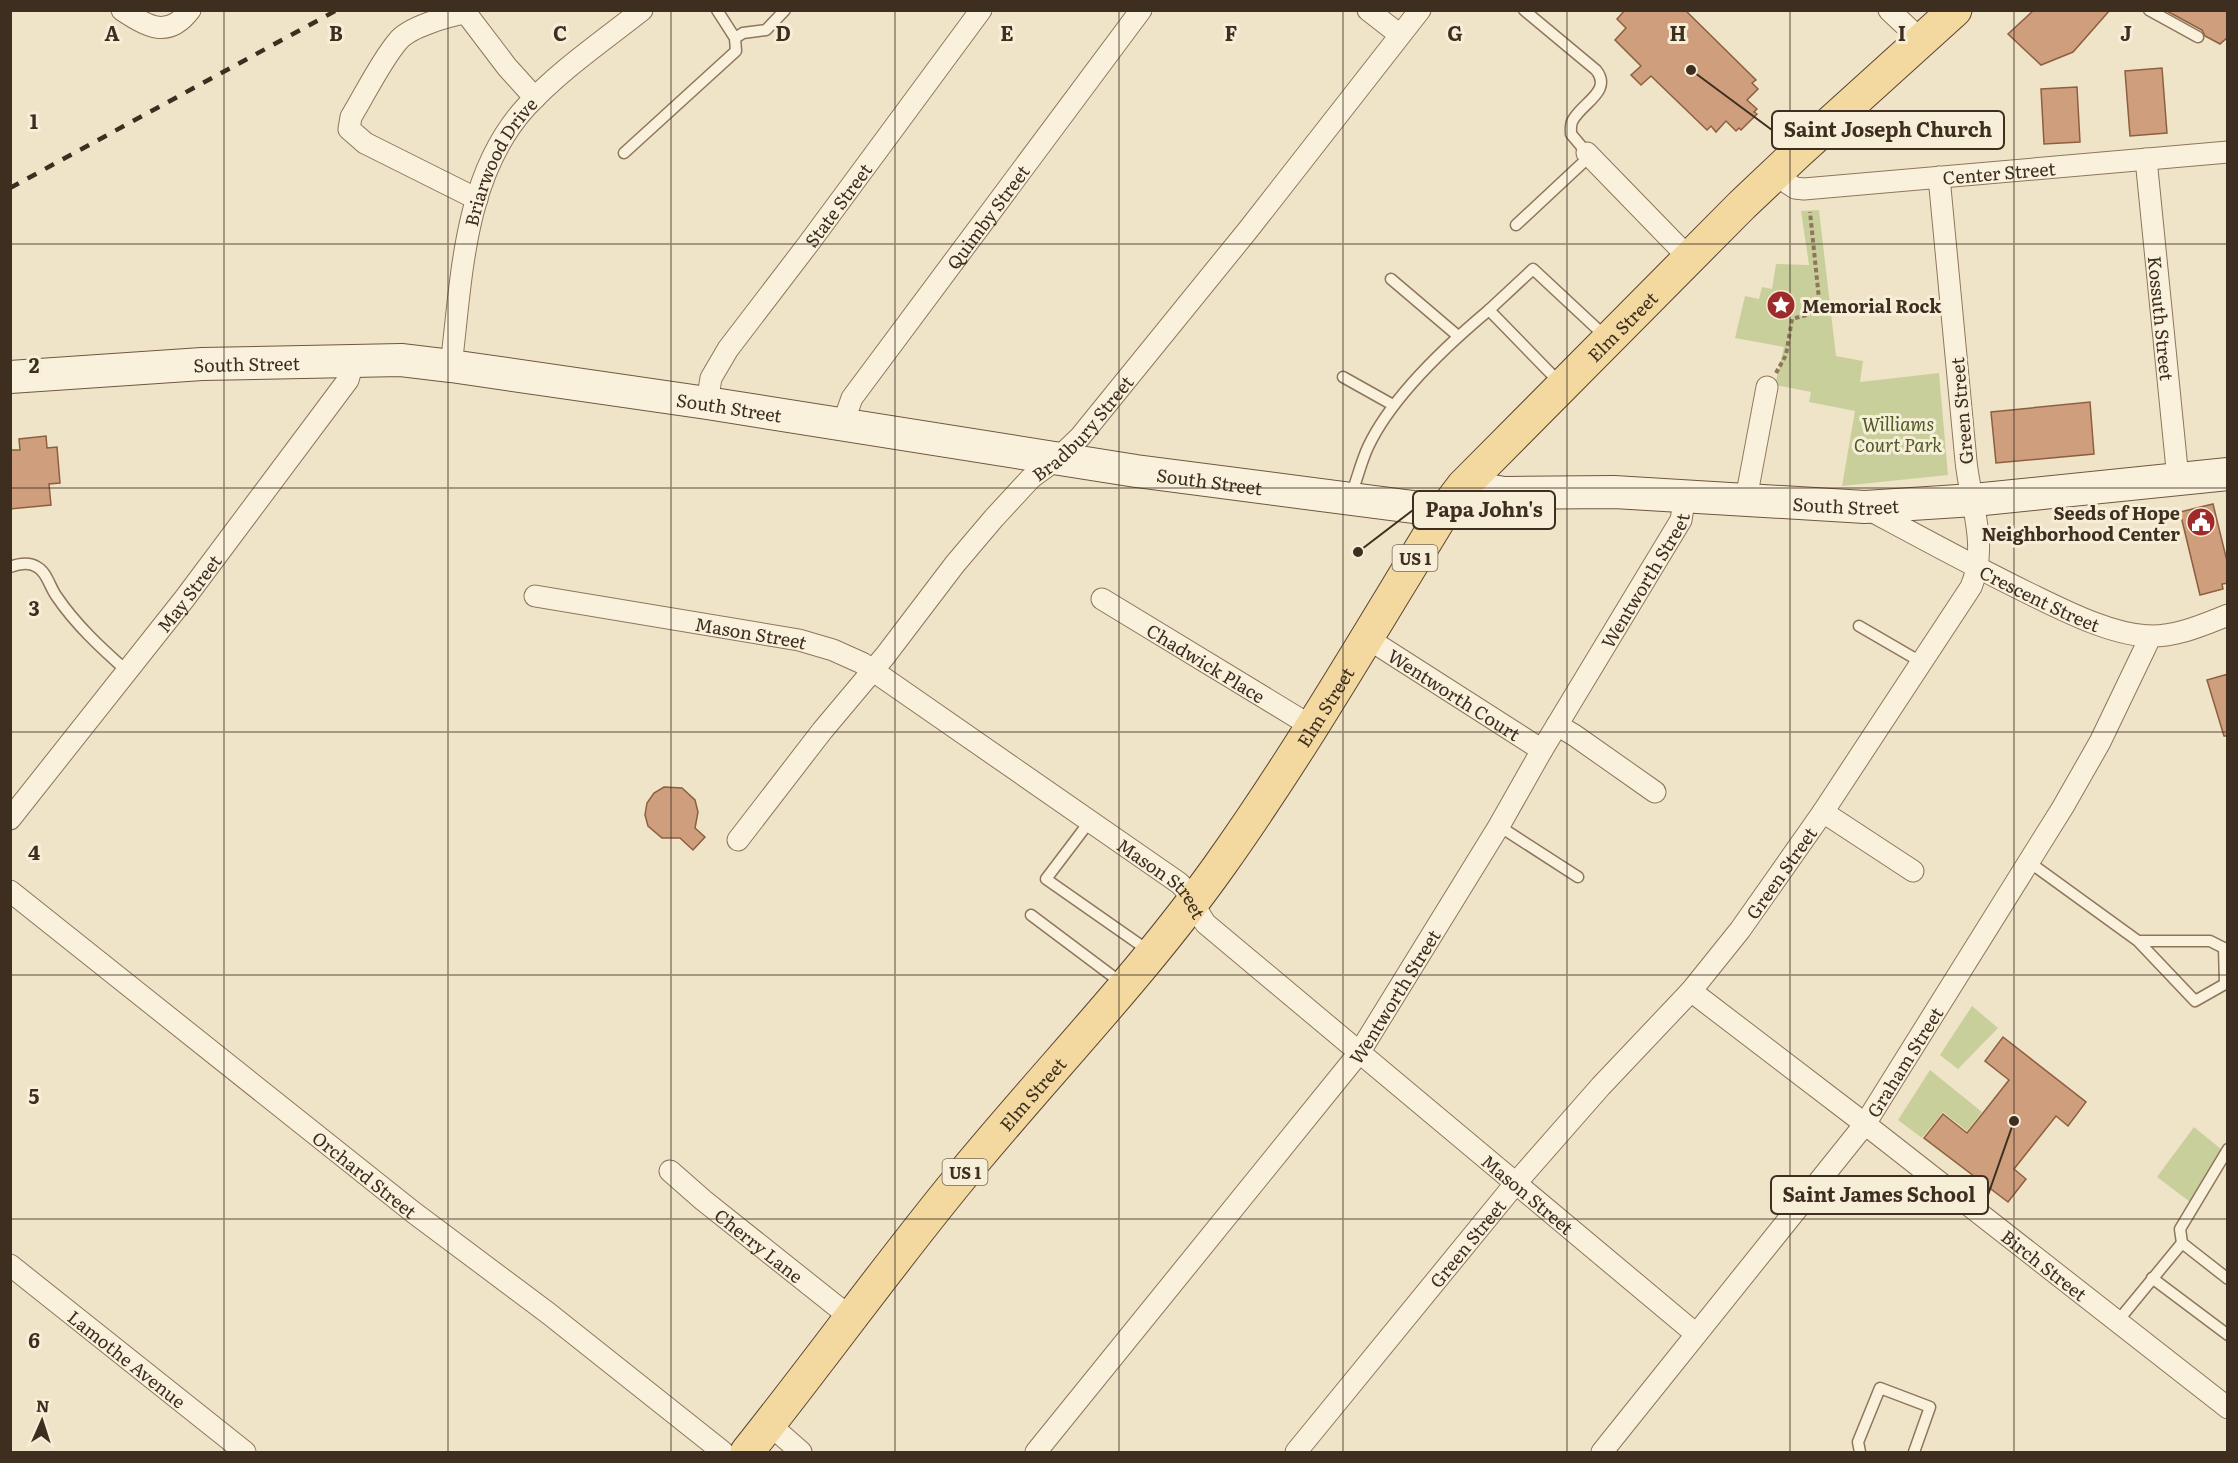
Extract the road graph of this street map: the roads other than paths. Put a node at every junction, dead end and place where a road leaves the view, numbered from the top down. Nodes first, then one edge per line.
1 (122, 10) edge
2 (190, 10) edge
3 (642, 10) edge
4 (717, 10) edge
5 (785, 10) edge
6 (981, 10) edge
7 (1141, 10) edge
8 (1368, 10) edge
9 (1420, 10) edge
10 (1524, 10) edge
11 (1889, 10) edge
12 (1955, 10) edge
13 (2148, 10) edge
14 (468, 12) edge
15 (1400, 35) junction
16 (2198, 37) dead end
17 (735, 38) junction
18 (1922, 41) junction
19 (535, 98) junction
20 (2228, 152) edge
21 (624, 153) dead end
22 (1589, 154) junction
23 (2146, 159) junction
24 (1774, 174) junction
25 (1939, 177) junction
26 (477, 199) junction
27 (1516, 225) dead end
28 (1690, 259) junction
29 (1391, 279) dead end
30 (1489, 310) junction
31 (1458, 336) junction
32 (1609, 340) junction
33 (354, 360) junction
34 (451, 366) junction
35 (10, 377) edge
36 (1343, 377) dead end
37 (1563, 386) junction
38 (1767, 387) road end
39 (707, 404) junction
40 (1394, 405) junction
41 (842, 426) junction
42 (1057, 459) junction
43 (2228, 474) edge
44 (2178, 479) junction
45 (1684, 496) junction
46 (1350, 498) junction
47 (1454, 499) junction
48 (1746, 499) junction
49 (1974, 500) junction
50 (1865, 507) junction
51 (10, 567) edge
52 (1978, 568) junction
53 (535, 596) dead end
54 (1102, 599) dead end
55 (2228, 615) edge
56 (1859, 626) dead end
57 (2149, 636) junction
58 (1367, 638) junction
59 (1921, 662) junction
60 (127, 670) junction
61 (874, 671) junction
62 (1557, 725) junction
63 (1311, 726) junction
64 (1542, 750) junction
65 (1655, 792) dead end
66 (1822, 812) junction
67 (10, 819) edge
68 (1090, 821) junction
69 (1499, 826) junction
70 (738, 840) dead end
71 (2029, 862) junction
72 (1913, 871) dead end
73 (1578, 877) dead end
74 (10, 891) edge
75 (1194, 900) junction
76 (1031, 915) dead end
77 (2138, 940) junction
78 (1152, 952) junction
79 (1125, 986) junction
80 (1690, 991) junction
81 (1359, 1053) junction
82 (1865, 1124) junction
83 (2228, 1149) edge
84 (670, 1171) dead end
85 (1515, 1184) junction
86 (2182, 1243) junction
87 (10, 1265) edge
88 (2152, 1278) junction
89 (2228, 1279) edge
90 (850, 1317) junction
91 (2117, 1322) junction
92 (1696, 1334) junction
93 (2228, 1335) edge
94 (2228, 1408) edge
95 (769, 1424) junction
96 (245, 1452) edge
97 (723, 1452) edge
98 (747, 1452) edge
99 (801, 1452) edge
100 (1036, 1452) edge
101 (1296, 1452) edge
102 (1602, 1452) edge
103 (1860, 1452) edge
104 (1914, 1452) edge

1 - 2 street
3 - 19 street, Briarwood Drive
4 - 17 lane
5 - 17 lane
6 - 39 street, State Street
7 - 41 street, Quimby Street
8 - 15 street
9 - 15 street, Bradbury Street
10 - 22 lane
11 - 18 street
12 - 18 main road, Elm Street / US 1
13 - 16 lane
14 - 19 street
14 - 26 street
15 - 42 street, Bradbury Street
17 - 21 lane
18 - 24 main road, Elm Street / US 1
19 - 26 street, Briarwood Drive
20 - 23 street, Center Street
22 - 27 lane
22 - 28 street
23 - 25 street, Center Street
23 - 44 street, Kossuth Street
24 - 25 street, Center Street
24 - 28 main road, Elm Street / US 1
25 - 49 street, Green Street
26 - 34 street, Briarwood Drive
28 - 32 main road, Elm Street / US 1
29 - 31 lane
30 - 31 lane
30 - 32 lane
30 - 37 lane
31 - 40 lane
32 - 37 main road, Elm Street / US 1
33 - 34 street, South Street
33 - 35 street, South Street
33 - 60 street, May Street
34 - 39 street, South Street
36 - 40 lane
37 - 47 main road, Elm Street / US 1
38 - 48 street
39 - 41 street, South Street
40 - 46 lane
41 - 42 street, South Street
42 - 46 street, South Street
42 - 61 street, Bradbury Street
43 - 44 street, South Street
44 - 49 street, South Street
45 - 47 street, South Street
45 - 48 street, South Street
45 - 62 street, Wentworth Street
46 - 47 street, South Street
47 - 58 main road, Elm Street / US 1
48 - 50 street, South Street
49 - 50 street, South Street
49 - 52 street, Green Street
50 - 52 street, Crescent Street
51 - 60 lane
52 - 57 street, Crescent Street
52 - 59 street, Green Street
53 - 61 street, Mason Street
54 - 63 street, Chadwick Place
55 - 57 street, Crescent Street
56 - 59 lane
57 - 71 street, Graham Street
58 - 63 main road, Elm Street / US 1
58 - 64 street, Wentworth Court
59 - 66 street, Green Street
60 - 67 street, May Street
61 - 68 street, Mason Street
61 - 70 street, Bradbury Street
62 - 64 street, Wentworth Street
62 - 65 street
63 - 75 main road, Elm Street / US 1
64 - 69 street, Wentworth Street
66 - 72 street
66 - 80 street, Green Street
68 - 75 street, Mason Street
68 - 78 lane
69 - 73 lane
69 - 81 street, Wentworth Street
71 - 77 lane
71 - 82 street, Graham Street
74 - 97 street, Orchard Street
75 - 78 main road, Elm Street / US 1
75 - 81 street, Mason Street
76 - 79 lane
77 - 77 lane
78 - 79 main road, Elm Street / US 1
79 - 90 main road, Elm Street / US 1
80 - 82 street, Birch Street
80 - 85 street, Green Street
81 - 85 street, Mason Street
81 - 100 street, Wentworth Street
82 - 91 street, Birch Street
82 - 92 street, Graham Street
83 - 86 lane
84 - 90 street, Cherry Lane
85 - 92 street, Mason Street
85 - 101 street, Green Street
86 - 88 lane
86 - 89 lane
87 - 96 street, Lamothe Avenue
88 - 91 lane
88 - 93 lane
90 - 95 main road, Elm Street / US 1
91 - 94 street, Birch Street
92 - 102 street, Graham Street
95 - 98 main road, Elm Street / US 1
95 - 99 street
103 - 104 lane

